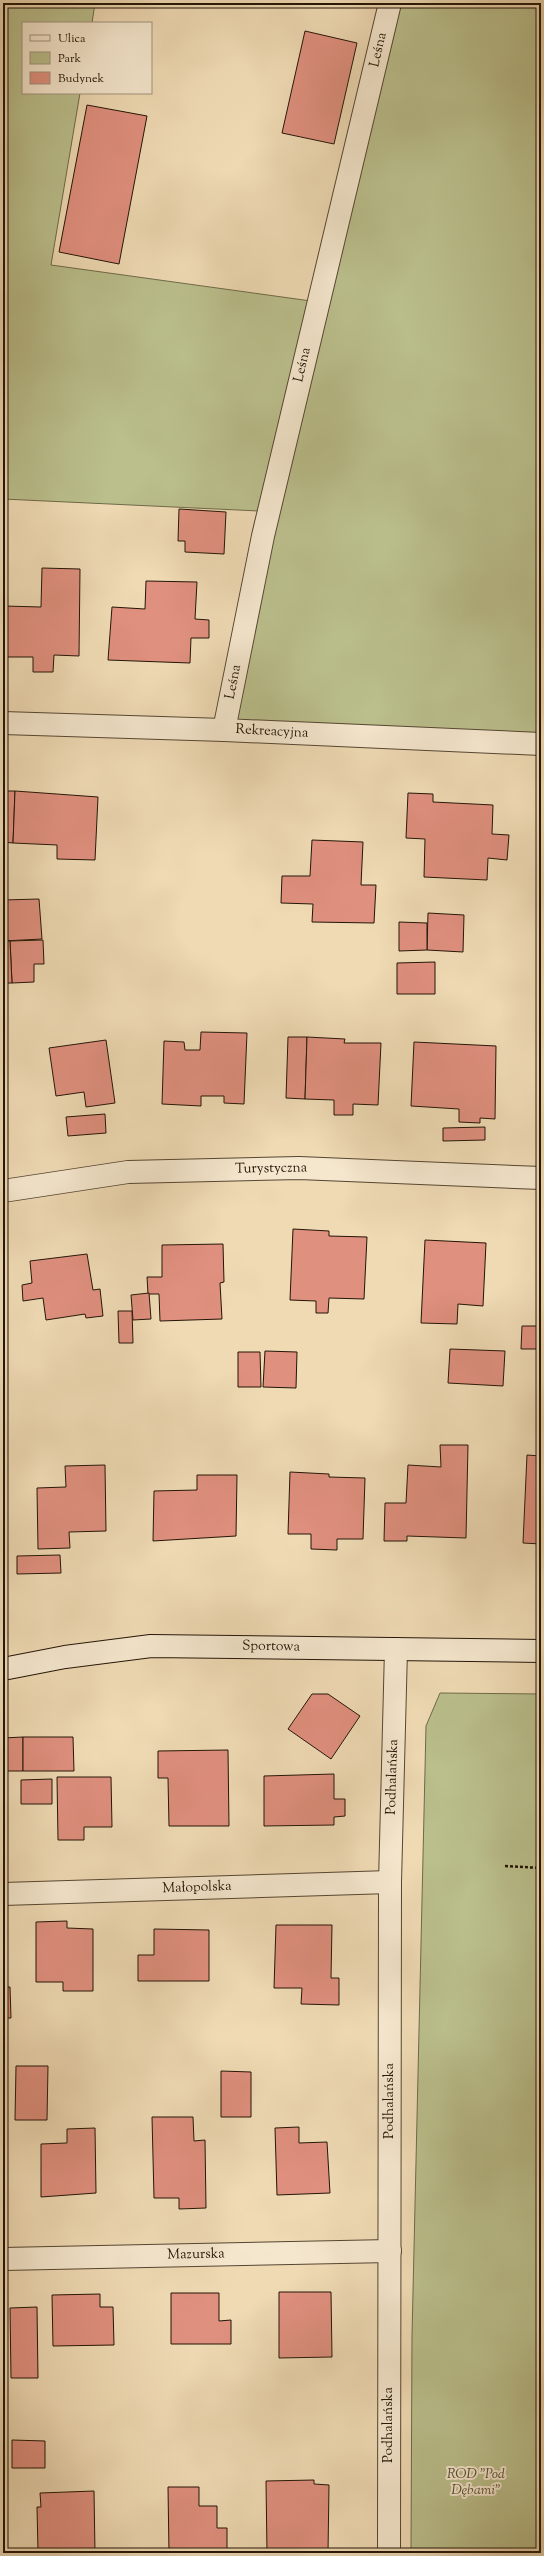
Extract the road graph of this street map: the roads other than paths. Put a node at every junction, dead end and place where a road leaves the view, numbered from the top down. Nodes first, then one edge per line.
1 (390, 3) edge
2 (3, 723) edge
3 (224, 730) junction
4 (541, 744) edge
5 (541, 1178) edge
6 (3, 1191) edge
7 (396, 1649) junction
8 (541, 1651) edge
9 (3, 1669) edge
10 (390, 1882) junction
11 (3, 1894) edge
12 (390, 2251) junction
13 (3, 2259) edge
14 (389, 2553) edge

1 - 3 street, Leśna
2 - 3 street, Rekreacyjna
3 - 4 street, Rekreacyjna
5 - 6 street, Turystyczna
7 - 8 street, Sportowa
7 - 9 street, Sportowa
7 - 10 street, Podhalańska
10 - 11 street, Małopolska
10 - 12 street, Podhalańska
12 - 13 street, Mazurska
12 - 14 street, Podhalańska

